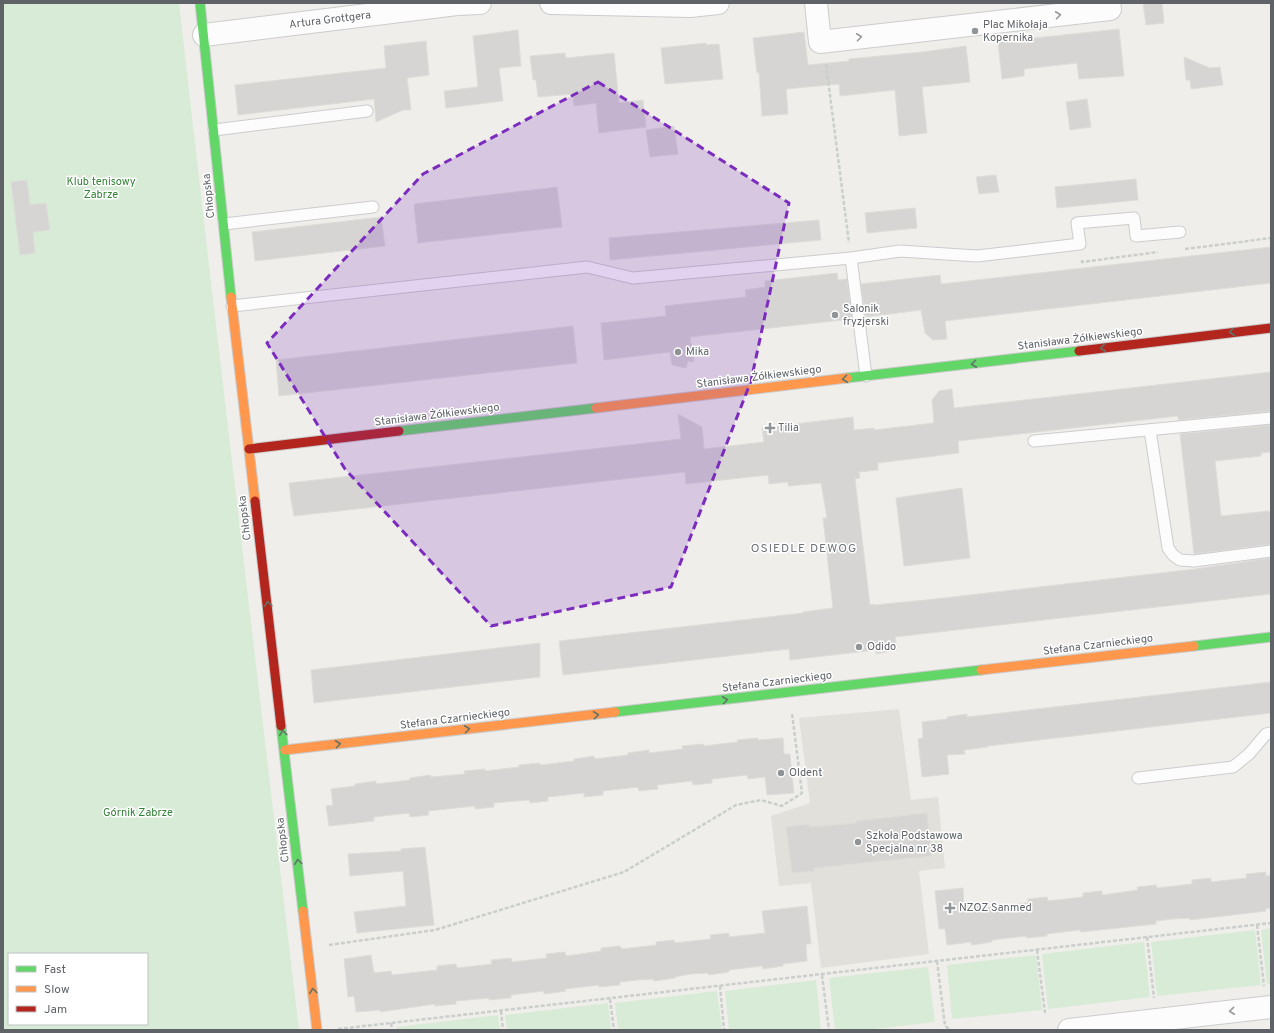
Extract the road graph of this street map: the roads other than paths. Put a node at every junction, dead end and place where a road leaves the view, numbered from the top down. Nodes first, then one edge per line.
1 (200, 3) edge
2 (480, 3) edge
3 (551, 3) edge
4 (718, 3) edge
5 (816, 3) edge
6 (1109, 3) edge
7 (204, 35) junction
8 (367, 112) dead end
9 (214, 130) junction
10 (373, 208) dead end
11 (224, 224) junction
12 (1180, 232) dead end
13 (851, 258) junction
14 (232, 306) junction
15 (1271, 328) edge
16 (866, 376) junction
17 (1271, 418) edge
18 (1150, 430) junction
19 (1034, 441) dead end
20 (249, 449) junction
21 (1271, 552) edge
22 (1271, 637) edge
23 (1271, 733) edge
24 (285, 750) junction
25 (1138, 778) dead end
26 (1268, 998) edge
27 (317, 1030) edge
28 (1069, 1030) edge

1 - 7 street, Chłopska
2 - 7 street, Artura Grottgera
3 - 4 street
5 -> 6 street
7 - 9 street, Chłopska
8 - 9 lane
9 - 11 street, Chłopska
10 - 11 lane
11 - 14 street, Chłopska
12 - 13 lane
13 - 14 lane
13 - 16 lane
14 - 20 street, Chłopska
15 -> 16 street, Stanisława Żółkiewskiego
16 -> 20 street, Stanisława Żółkiewskiego
17 - 18 lane
18 - 19 lane
18 - 21 lane
24 -> 20 street, Chłopska
24 -> 22 street, Stefana Czarnieckiego
23 - 25 lane
27 -> 24 street, Chłopska
26 -> 28 street

